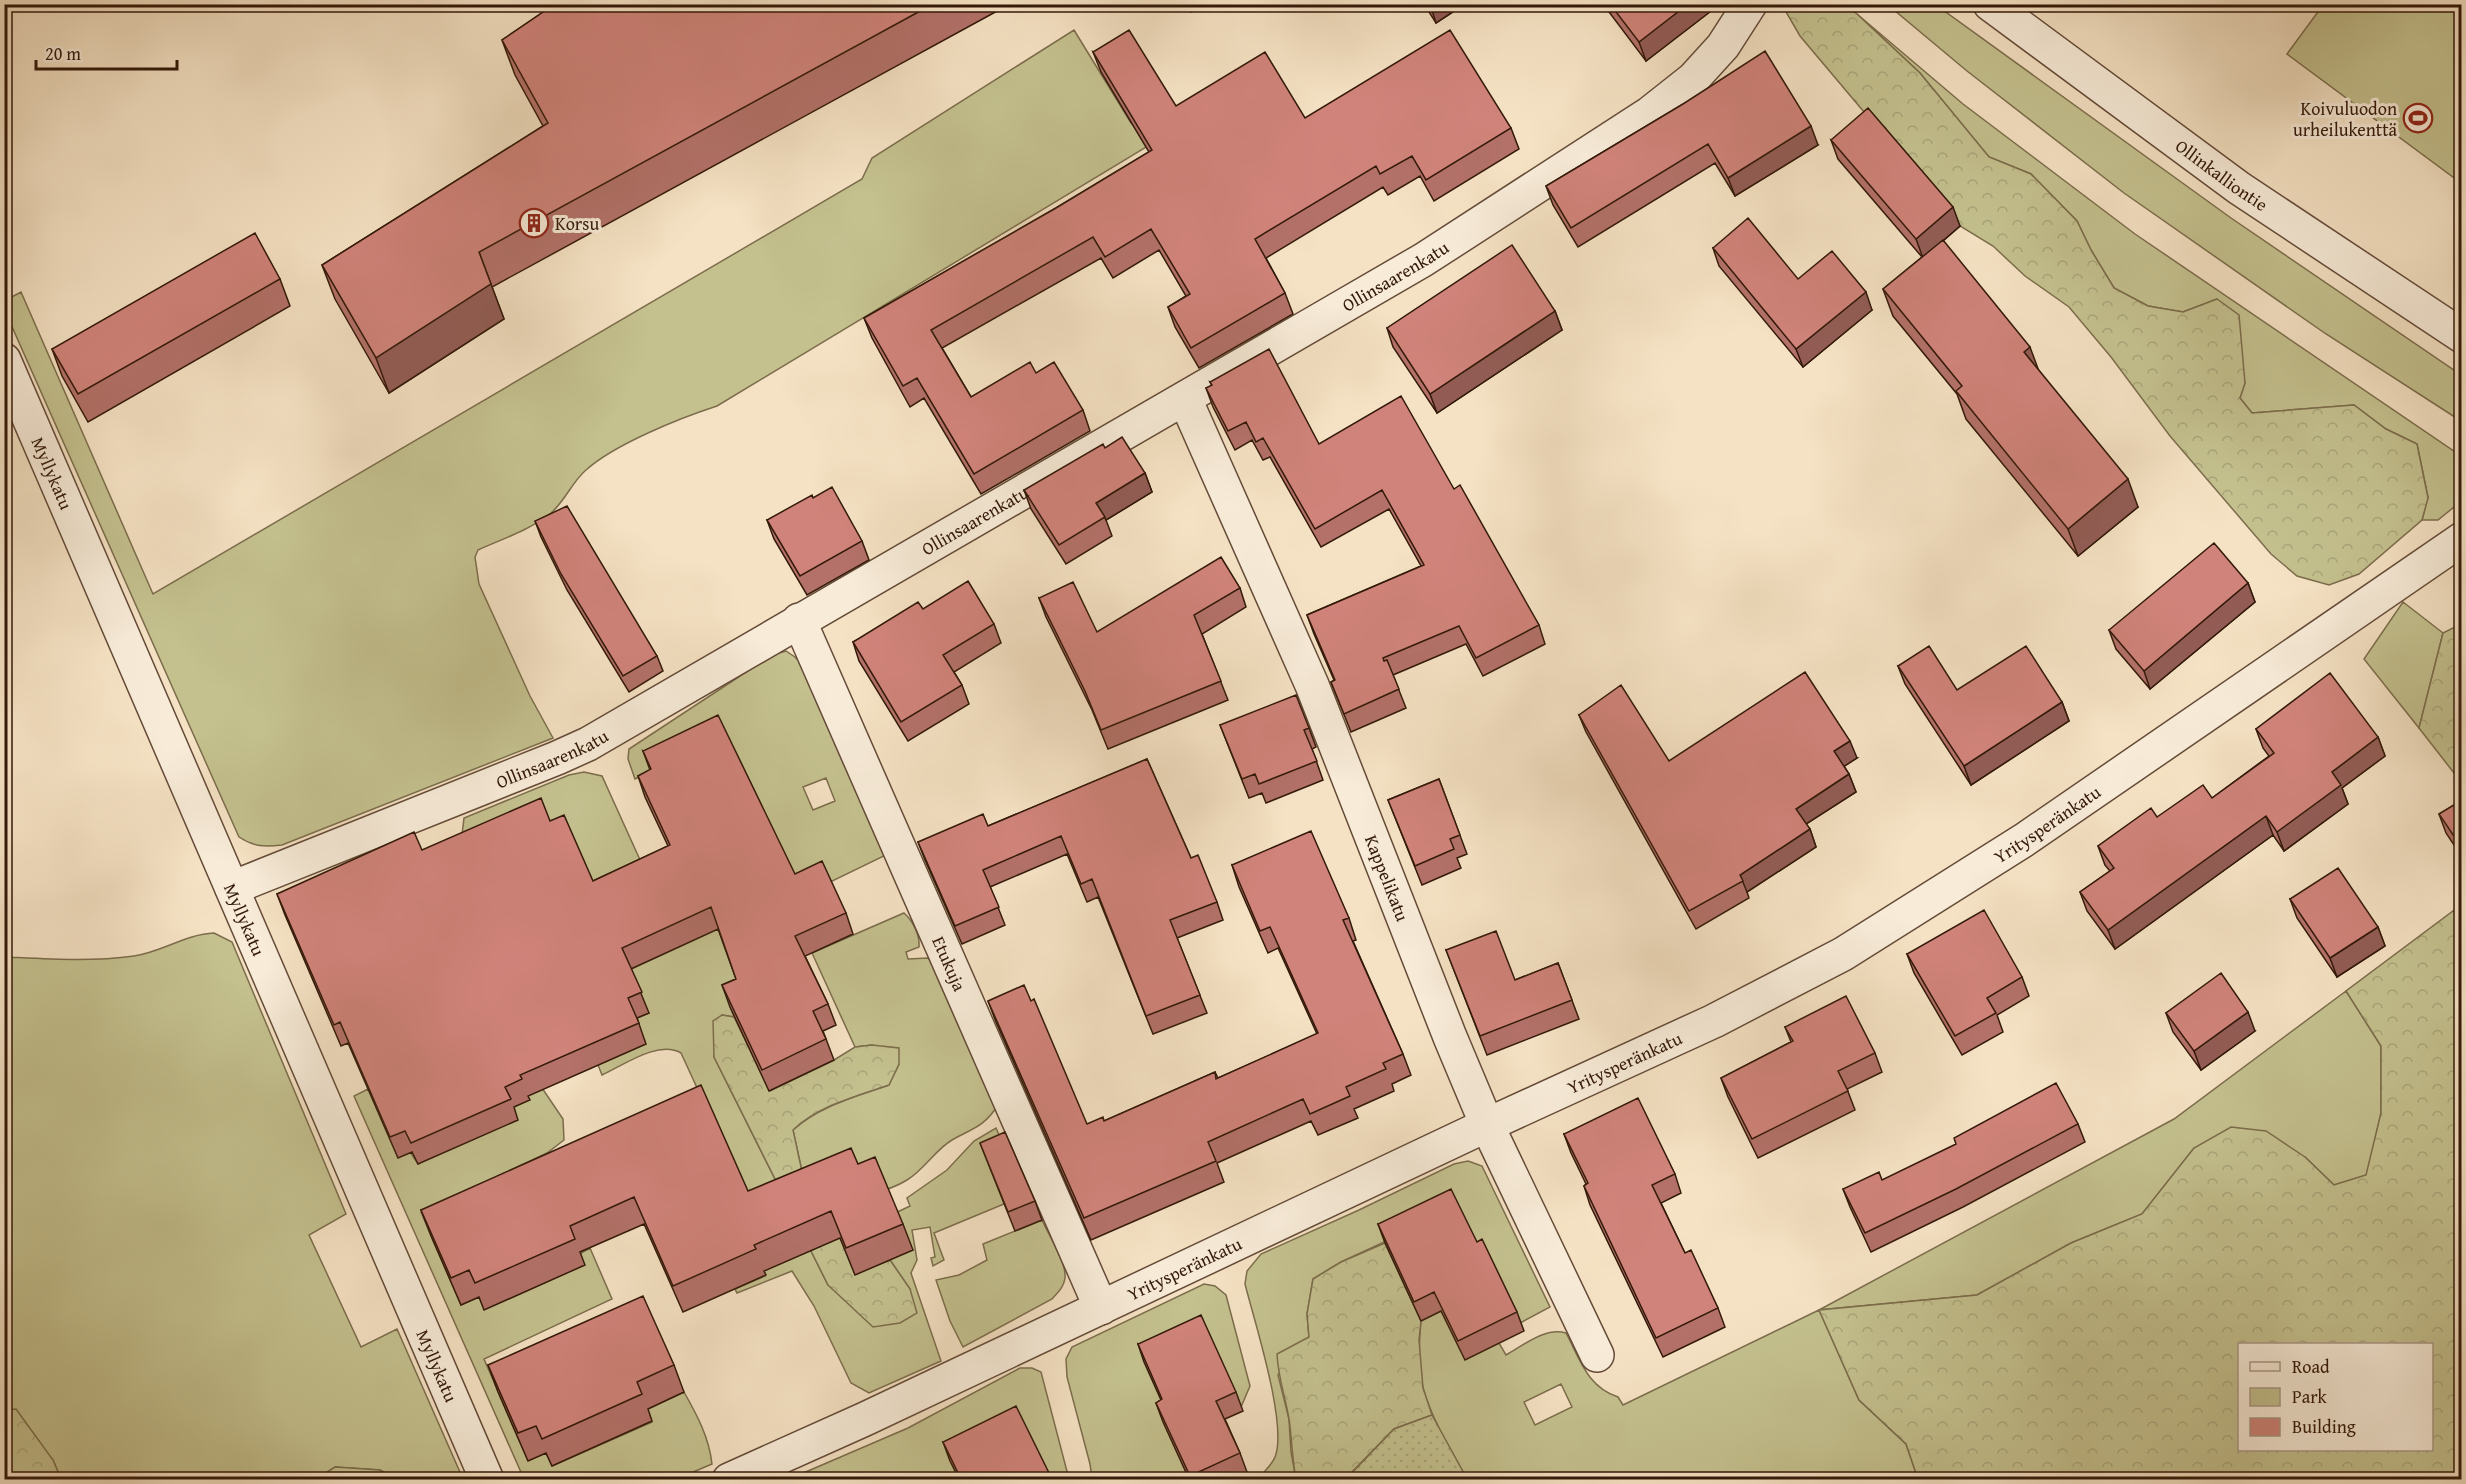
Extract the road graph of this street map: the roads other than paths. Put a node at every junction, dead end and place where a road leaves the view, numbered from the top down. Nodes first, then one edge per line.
1 (1749, 4) edge
2 (1990, 4) edge
3 (2462, 336) edge
4 (4, 360) edge
5 (1185, 399) junction
6 (2462, 539) edge
7 (799, 620) junction
8 (232, 888) junction
9 (1487, 1125) junction
10 (1101, 1308) junction
11 (1597, 1355) dead end
12 (487, 1479) edge
13 (729, 1479) edge

1 - 5 street, Ollinsaarenkatu
2 - 3 street, Ollinkalliontie
4 - 8 street, Myllykatu
5 - 7 street, Ollinsaarenkatu
5 - 9 street, Kappelikatu
6 - 9 street, Yritysperänkatu
7 - 8 street, Ollinsaarenkatu
7 - 10 street, Etukuja
8 - 12 street, Myllykatu
9 - 10 street, Yritysperänkatu
9 - 11 street, Kappelikatu
10 - 13 street, Yritysperänkatu

